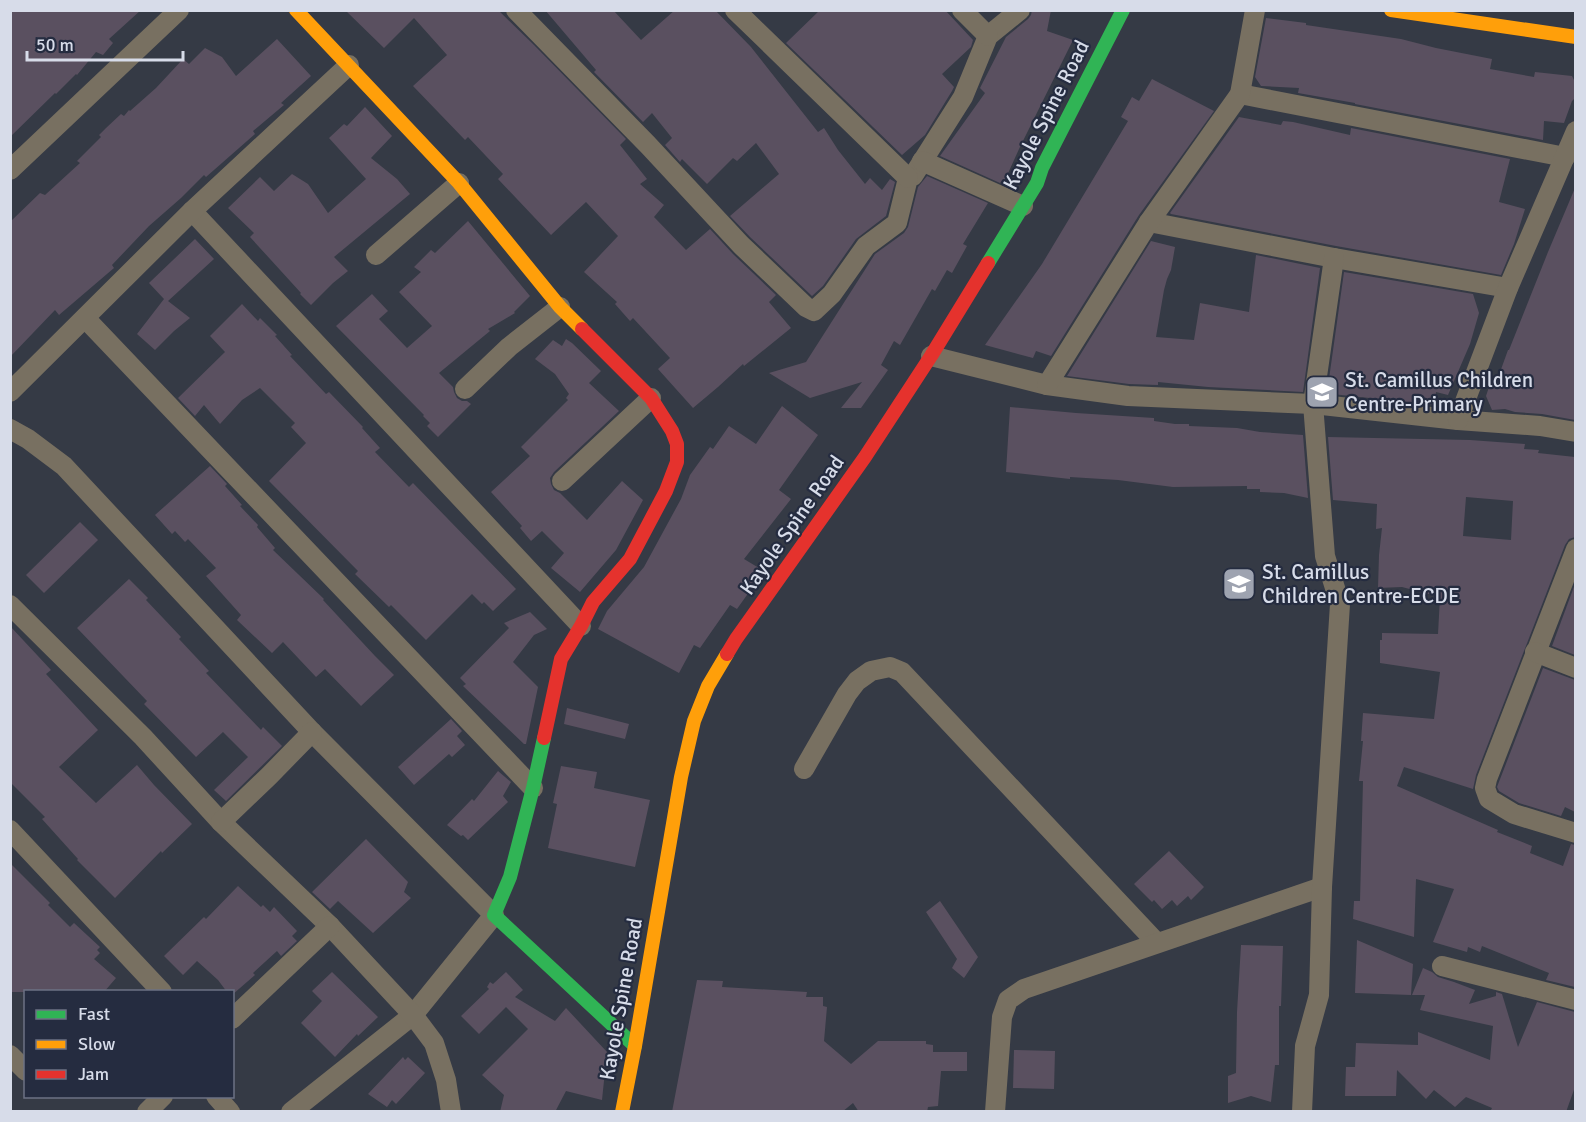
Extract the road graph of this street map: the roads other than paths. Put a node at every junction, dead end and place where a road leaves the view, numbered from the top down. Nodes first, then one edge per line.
1 (296, 10) edge
2 (516, 10) edge
3 (735, 10) edge
4 (962, 10) edge
5 (1020, 10) edge
6 (1123, 10) edge
7 (1255, 10) edge
8 (1391, 10) edge
9 (176, 12) edge
10 (988, 36) junction
11 (1575, 37) edge
12 (348, 65) junction
13 (1240, 94) junction
14 (1575, 131) edge
15 (1565, 157) junction
16 (922, 161) junction
17 (10, 170) edge
18 (908, 178) junction
19 (459, 183) junction
20 (1023, 206) junction
21 (192, 212) junction
22 (1149, 222) junction
23 (376, 255) dead end
24 (1334, 258) junction
25 (1508, 288) junction
26 (560, 307) junction
27 (85, 318) junction
28 (931, 356) junction
29 (1047, 385) junction
30 (465, 389) dead end
31 (10, 392) edge
32 (651, 398) junction
33 (1313, 404) junction
34 (1458, 420) junction
35 (10, 429) edge
36 (1575, 432) edge
37 (562, 481) dead end
38 (1575, 549) edge
39 (10, 605) edge
40 (581, 626) junction
41 (1535, 652) junction
42 (1575, 668) edge
43 (312, 732) junction
44 (804, 769) dead end
45 (533, 788) junction
46 (221, 822) junction
47 (10, 830) edge
48 (1575, 833) edge
49 (1322, 887) junction
50 (495, 915) junction
51 (330, 926) junction
52 (1157, 943) junction
53 (1442, 966) dead end
54 (160, 990) edge
55 (1575, 1000) edge
56 (413, 1015) junction
57 (234, 1017) edge
58 (635, 1046) junction
59 (10, 1055) edge
60 (24, 1069) edge
61 (161, 1098) edge
62 (218, 1098) edge
63 (147, 1112) edge
64 (230, 1112) edge
65 (291, 1112) edge
66 (451, 1112) edge
67 (622, 1112) edge
68 (995, 1112) edge
69 (1302, 1112) edge

1 - 12 street
2 - 18 street
3 - 18 street
4 - 10 street
5 - 10 street
6 - 20 street, Kayole Spine Road
7 - 13 street
8 - 11 street
9 - 17 street
10 - 16 street
12 - 19 street
12 - 21 street
13 - 15 street
13 - 22 street
14 - 15 street
15 - 25 street
16 - 18 street
16 - 20 street
19 - 23 street
19 - 26 street
20 - 28 street, Kayole Spine Road
21 - 27 street
21 - 40 street
22 - 24 street
22 - 29 street
24 - 25 street
24 - 33 street
25 - 34 street
26 - 30 street
26 - 32 street
27 - 31 street
27 - 45 street
28 - 29 street
28 - 58 street, Kayole Spine Road
29 - 33 street
32 - 37 street
32 - 40 street
33 - 34 street
33 - 49 street
34 - 36 street
35 - 43 street
38 - 41 street
39 - 46 street
40 - 45 street
41 - 42 street
41 - 48 street
43 - 46 street
43 - 50 street
44 - 52 street
45 - 50 street
46 - 51 street
47 - 54 street
49 - 52 street
49 - 69 street
50 - 56 street
50 - 58 street
51 - 56 street
51 - 57 street
52 - 68 street
53 - 55 street
56 - 65 street
56 - 66 street
58 - 67 street, Kayole Spine Road
59 - 60 street
61 - 63 street
62 - 64 street

